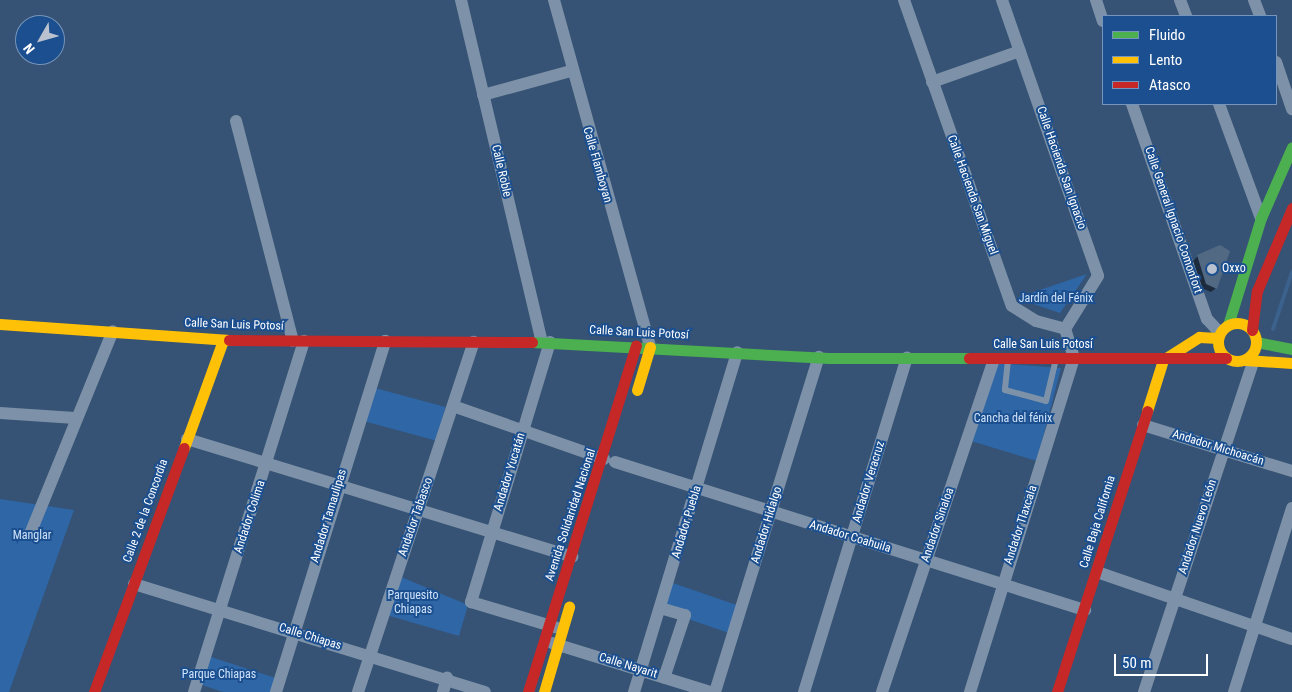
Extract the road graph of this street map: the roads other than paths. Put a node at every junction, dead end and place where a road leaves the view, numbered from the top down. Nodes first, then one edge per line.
1 (461, 0) edge
2 (554, 0) edge
3 (904, 0) edge
4 (1002, 0) edge
5 (1096, 0) edge
6 (1180, 0) edge
7 (1254, 0) edge
8 (1186, 15) edge
9 (1260, 15) edge
10 (1102, 18) edge
11 (1020, 50) junction
12 (1277, 65) edge
13 (571, 70) junction
14 (932, 82) junction
15 (483, 95) junction
16 (1132, 105) edge
17 (1219, 105) edge
18 (1292, 109) edge
19 (236, 121) dead end
20 (1292, 147) edge
21 (1292, 208) edge
22 (1261, 218) junction
23 (0, 324) edge
24 (1065, 329) junction
25 (644, 330) junction
26 (113, 331) junction
27 (1222, 332) junction
28 (1254, 336) junction
29 (223, 340) junction
30 (298, 341) junction
31 (385, 341) junction
32 (474, 342) junction
33 (546, 342) junction
34 (636, 345) junction
35 (650, 346) junction
36 (1292, 349) edge
37 (737, 352) junction
38 (819, 357) junction
39 (907, 358) junction
40 (994, 358) junction
41 (1008, 358) junction
42 (1056, 358) junction
43 (1074, 358) junction
44 (1226, 358) junction
45 (1163, 360) junction
46 (1249, 361) junction
47 (1292, 363) edge
48 (634, 400) dead end
49 (453, 406) junction
50 (0, 413) edge
51 (76, 418) junction
52 (1143, 426) junction
53 (523, 430) junction
54 (187, 439) junction
55 (620, 445) dead end
56 (1224, 448) junction
57 (610, 464) junction
58 (267, 465) junction
59 (1292, 471) edge
60 (338, 484) junction
61 (698, 489) junction
62 (1292, 508) edge
63 (418, 510) junction
64 (771, 513) junction
65 (492, 533) junction
66 (30, 534) dead end
67 (852, 537) junction
68 (580, 559) junction
69 (926, 561) junction
70 (1097, 572) junction
71 (134, 584) junction
72 (1002, 585) junction
73 (574, 592) dead end
74 (1175, 599) junction
75 (660, 608) junction
76 (220, 610) junction
77 (1085, 610) junction
78 (556, 627) junction
79 (1255, 627) junction
80 (295, 632) junction
81 (1292, 639) edge
82 (545, 640) junction
83 (558, 644) junction
84 (369, 655) junction
85 (641, 671) junction
86 (447, 678) junction
87 (664, 678) junction
88 (94, 692) edge
89 (194, 692) edge
90 (276, 692) edge
91 (358, 692) edge
92 (443, 692) edge
93 (485, 692) edge
94 (528, 692) edge
95 (544, 692) edge
96 (634, 692) edge
97 (710, 692) edge
98 (714, 692) edge
99 (804, 692) edge
100 (882, 692) edge
101 (970, 692) edge
102 (1057, 692) edge
103 (1144, 692) edge
104 (1234, 692) edge

1 - 15 street, Calle Roble
2 - 13 street, Calle Flamboyan
3 - 14 street, Calle Hacienda San Miguel
4 - 11 street, Calle Hacienda San Ignacio
5 - 10 street
6 - 8 street
7 - 9 street
11 - 14 street
11 - 24 street, Calle Hacienda San Ignacio
12 - 18 street
13 - 15 street
13 - 25 street, Calle Flamboyan
14 - 24 street, Calle Hacienda San Miguel
15 - 33 street, Calle Roble
16 - 27 street, Calle General Ignacio Comonfort
17 - 22 street
19 - 30 street
20 - 22 main road
21 - 28 main road
22 - 27 main road
23 - 26 main road, Calle San Luis Potosí
24 - 43 street
25 - 34 street
25 - 35 street, Calle Flamboyan
26 - 29 main road, Calle San Luis Potosí
26 - 51 street
27 - 28 main road
27 - 44 main road
27 - 45 main road
28 - 36 main road
28 - 46 main road
29 - 30 main road, Calle San Luis Potosí
29 - 54 main road, Calle 2 de la Concordia
30 - 31 main road, Calle San Luis Potosí
30 - 58 street, Andador Colima
31 - 32 main road, Calle San Luis Potosí
31 - 60 street, Andador Tamaulipas
32 - 33 main road, Calle San Luis Potosí
32 - 49 street, Andador Tabasco
33 - 34 main road, Calle San Luis Potosí
33 - 53 street, Andador Yucatán
34 - 35 main road, Calle San Luis Potosí
34 - 57 main road, Avenida Solidaridad Nacional
35 - 37 main road, Calle San Luis Potosí
35 - 48 main road
37 - 38 main road, Calle San Luis Potosí
37 - 61 street, Andador Puebla
38 - 39 main road, Calle San Luis Potosí
38 - 64 street, Andador Hidalgo
39 - 40 main road, Calle San Luis Potosí
39 - 67 street, Andador Veracruz
40 - 41 main road, Calle San Luis Potosí
40 - 69 street, Andador Sinaloa
41 - 42 main road, Calle San Luis Potosí
41 - 42 lane
42 - 43 main road, Calle San Luis Potosí
43 - 45 main road, Calle San Luis Potosí
43 - 72 street, Andador Tlaxcala
44 - 45 main road, Calle San Luis Potosí
44 - 46 main road, Calle San Luis Potosí
45 - 52 main road, Calle Baja California
46 - 47 main road, Calle San Luis Potosí
46 - 56 street, Andador Nuevo León
49 - 53 street, Andador Coahuila
49 - 63 street, Andador Tabasco
50 - 51 street
51 - 66 street
52 - 56 street, Andador Michoacán
52 - 70 main road, Calle Baja California
53 - 57 street, Andador Coahuila
53 - 65 street, Andador Yucatán
54 - 58 street
54 - 71 main road, Calle 2 de la Concordia
55 - 57 main road, Avenida Solidaridad Nacional
56 - 59 street, Andador Michoacán
56 - 74 street, Andador Nuevo León
57 - 61 street, Andador Coahuila
57 - 68 main road, Avenida Solidaridad Nacional
58 - 60 street
58 - 76 street, Andador Colima
60 - 63 street
60 - 80 street, Andador Tamaulipas
61 - 64 street, Andador Coahuila
61 - 75 street, Andador Puebla
62 - 79 street
63 - 65 street
63 - 84 street, Andador Tabasco
64 - 67 street, Andador Coahuila
64 - 98 street, Andador Hidalgo
65 - 68 street
65 - 78 street, Andador Yucatán
67 - 69 street, Andador Coahuila
67 - 99 street, Andador Veracruz
68 - 78 main road, Avenida Solidaridad Nacional
69 - 72 street, Andador Coahuila
69 - 100 street, Andador Sinaloa
70 - 74 street
70 - 77 main road, Calle Baja California
71 - 76 street, Calle Chiapas
71 - 88 main road, Calle 2 de la Concordia
72 - 77 street, Andador Coahuila
72 - 101 street, Andador Tlaxcala
73 - 78 main road, Avenida Solidaridad Nacional
74 - 79 street
74 - 103 street, Andador Nuevo León
75 - 85 street, Andador Puebla
75 - 87 street
76 - 80 street, Calle Chiapas
76 - 89 street, Andador Colima
77 - 102 main road, Calle Baja California
78 - 82 main road, Avenida Solidaridad Nacional
78 - 83 main road, Avenida Solidaridad Nacional
79 - 81 street
79 - 104 street
80 - 84 street, Calle Chiapas
80 - 90 street, Andador Tamaulipas
82 - 83 street, Calle Nayarit
82 - 94 main road, Avenida Solidaridad Nacional
83 - 85 street, Calle Nayarit
83 - 95 main road, Avenida Solidaridad Nacional
84 - 86 street, Calle Chiapas
84 - 91 street, Andador Tabasco
85 - 87 street, Calle Nayarit
85 - 96 street, Andador Puebla
86 - 92 street
86 - 93 street, Calle Chiapas
87 - 97 street, Calle Nayarit

